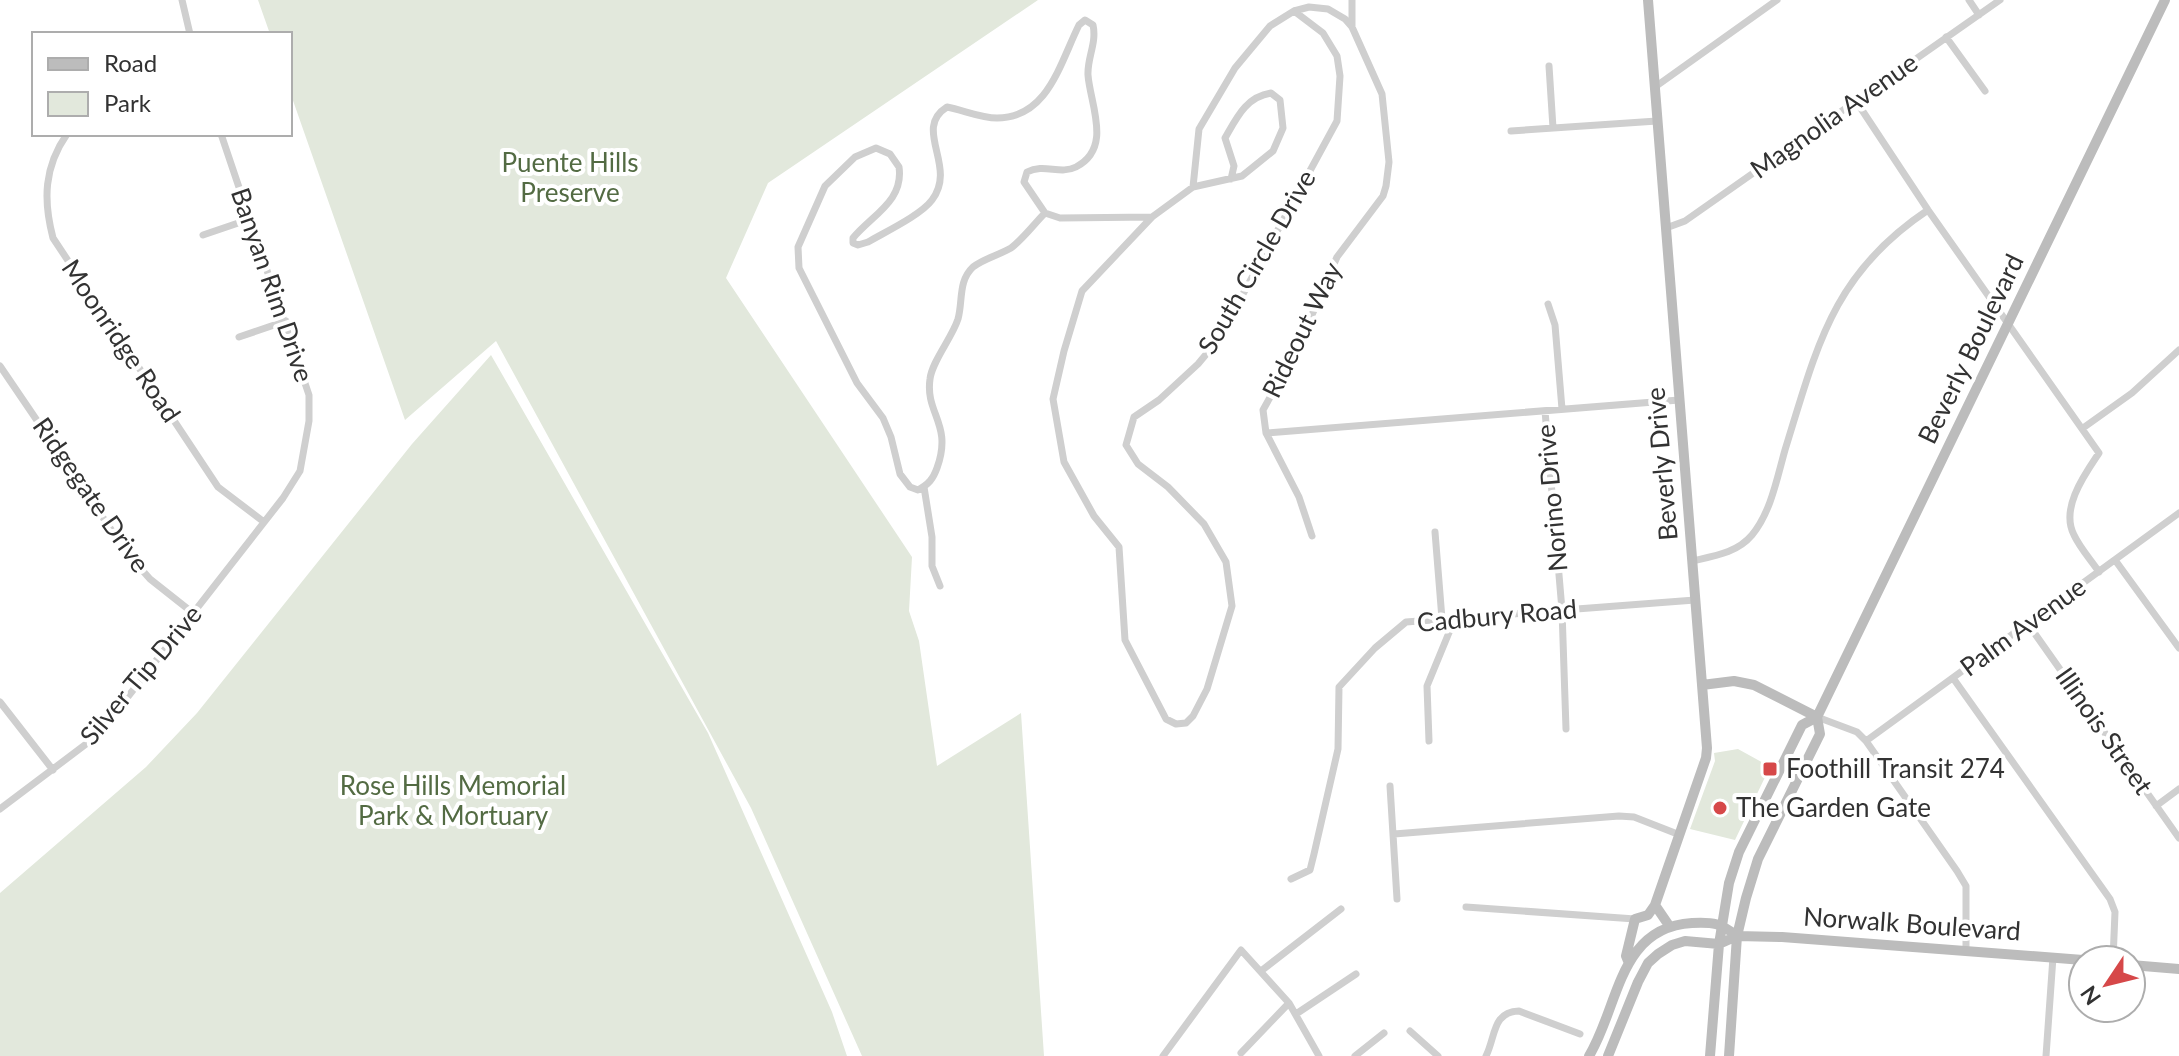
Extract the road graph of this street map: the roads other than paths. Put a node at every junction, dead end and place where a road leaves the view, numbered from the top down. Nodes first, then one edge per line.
1 (182, 0) edge
2 (1352, 0) edge
3 (1648, 0) edge
4 (1777, 0) edge
5 (1969, 0) edge
6 (2000, 0) edge
7 (2165, 0) edge
8 (1294, 11) junction
9 (1979, 15) junction
10 (1352, 27) junction
11 (190, 32) edge
12 (1946, 37) junction
13 (1549, 66) dead end
14 (1655, 87) junction
15 (1985, 91) dead end
16 (1856, 101) junction
17 (1657, 121) junction
18 (1553, 128) junction
19 (1511, 131) dead end
20 (66, 136) edge
21 (222, 136) edge
22 (1231, 179) junction
23 (1193, 187) junction
24 (1928, 210) junction
25 (1045, 213) junction
26 (1152, 217) junction
27 (250, 219) junction
28 (1666, 228) junction
29 (203, 235) dead end
30 (1548, 304) dead end
31 (286, 321) junction
32 (2008, 324) junction
33 (239, 337) dead end
34 (2179, 350) edge
35 (0, 366) edge
36 (1679, 400) junction
37 (1562, 409) junction
38 (1545, 411) junction
39 (2083, 428) junction
40 (1266, 433) junction
41 (924, 487) junction
42 (2179, 513) edge
43 (264, 522) junction
44 (1435, 532) dead end
45 (1312, 536) dead end
46 (2115, 560) junction
47 (1692, 561) junction
48 (2099, 572) junction
49 (940, 586) dead end
50 (1695, 600) junction
51 (1562, 610) junction
52 (193, 613) junction
53 (1455, 618) junction
54 (1442, 619) junction
55 (2028, 624) junction
56 (2179, 648) edge
57 (1953, 678) junction
58 (1702, 685) junction
59 (0, 702) edge
60 (1817, 717) junction
61 (1566, 729) dead end
62 (1429, 741) dead end
63 (1866, 741) junction
64 (53, 770) junction
65 (1390, 786) dead end
66 (2179, 789) edge
67 (2156, 806) junction
68 (0, 809) edge
69 (1394, 834) junction
70 (1680, 835) junction
71 (2179, 838) edge
72 (1291, 879) dead end
73 (1397, 899) dead end
74 (1466, 907) dead end
75 (1341, 909) dead end
76 (1651, 910) junction
77 (1635, 919) junction
78 (1721, 924) junction
79 (1670, 927) junction
80 (1737, 936) junction
81 (1719, 944) junction
82 (2114, 944) edge
83 (1966, 950) junction
84 (2053, 957) junction
85 (2067, 958) edge
86 (1628, 961) junction
87 (2147, 966) edge
88 (2179, 969) edge
89 (1261, 971) junction
90 (1356, 974) dead end
91 (1289, 1003) junction
92 (1296, 1014) junction
93 (1602, 1030) junction
94 (1410, 1031) dead end
95 (1384, 1033) dead end
96 (1580, 1034) dead end
97 (1617, 1037) junction
98 (1241, 1053) dead end
99 (1357, 1055) edge
100 (1488, 1055) edge
101 (1163, 1056) edge
102 (1318, 1056) edge
103 (1438, 1056) edge
104 (1589, 1056) edge
105 (1608, 1056) edge
106 (1710, 1056) edge
107 (1729, 1056) edge
108 (2046, 1056) edge

1 - 11 street
2 - 10 street
3 - 14 main road, Beverly Drive
4 - 14 street
5 - 9 street
6 - 9 street, Magnolia Avenue
7 - 32 main road, Beverly Boulevard
8 - 10 street
8 - 23 street
8 - 26 street, South Circle Drive
9 - 12 street, Magnolia Avenue
10 - 40 street, Rideout Way
12 - 15 street
12 - 16 street, Magnolia Avenue
13 - 18 street
14 - 17 main road, Beverly Drive
16 - 24 street
16 - 28 street, Magnolia Avenue
17 - 18 street
17 - 28 main road, Beverly Drive
18 - 19 street
20 - 43 street, Moonridge Road
21 - 27 street, Banyan Rim Drive
22 - 22 street
22 - 23 street
23 - 26 street
24 - 32 street
24 - 47 street
25 - 26 street
25 - 41 street
25 - 41 street
27 - 29 street
27 - 31 street, Banyan Rim Drive
28 - 36 main road, Beverly Drive
30 - 37 street, Norino Drive
31 - 33 street
31 - 43 street, Banyan Rim Drive
32 - 39 street
32 - 60 main road, Beverly Boulevard
34 - 39 street
35 - 52 street, Ridgegate Drive
36 - 37 street, Rideout Way
36 - 47 main road, Beverly Drive
37 - 38 street, Rideout Way
38 - 40 street, Rideout Way
38 - 51 street, Norino Drive
39 - 48 street
40 - 45 street
41 - 49 street
42 - 46 street, Palm Avenue
43 - 52 street, Silver Tip Drive
44 - 54 street
46 - 48 street, Palm Avenue
46 - 56 street
47 - 50 main road, Beverly Drive
48 - 55 street, Palm Avenue
50 - 51 street, Cadbury Road
50 - 58 main road, Beverly Drive
51 - 53 street, Cadbury Road
51 - 61 street, Norino Drive
52 - 64 street, Silver Tip Drive
53 - 54 street, Cadbury Road
53 - 62 street
54 - 72 street, Cadbury Road
55 - 57 street, Palm Avenue
55 - 67 street, Illinois Street
57 - 63 street, Palm Avenue
57 - 82 street
58 - 60 main road
58 - 70 main road, Beverly Drive
59 - 64 street
60 - 63 street
60 - 78 main road, Beverly Boulevard
60 - 80 main road, Beverly Boulevard
63 - 83 street
64 - 68 street, Silver Tip Drive
65 - 69 street
66 - 67 street
67 - 71 street, Illinois Street
69 - 70 street
69 - 73 street
70 - 76 main road, Beverly Drive
74 - 77 street
75 - 89 street
76 - 77 main road
76 - 79 main road
77 - 86 main road
78 - 79 main road
78 - 80 main road
78 - 81 main road, Beverly Boulevard
79 - 86 main road
80 - 81 main road
80 - 83 main road, Norwalk Boulevard
80 - 107 main road, Beverly Boulevard
81 - 97 main road
81 - 106 main road, Beverly Boulevard
83 - 84 main road, Norwalk Boulevard
84 - 85 main road, Norwalk Boulevard
84 - 108 street
86 - 93 main road
87 - 88 main road
89 - 91 street
89 - 101 street
90 - 92 street
91 - 92 street
91 - 98 street
92 - 102 street
93 - 97 main road
93 - 104 main road
94 - 103 street
95 - 99 street
96 - 100 street
97 - 105 main road

